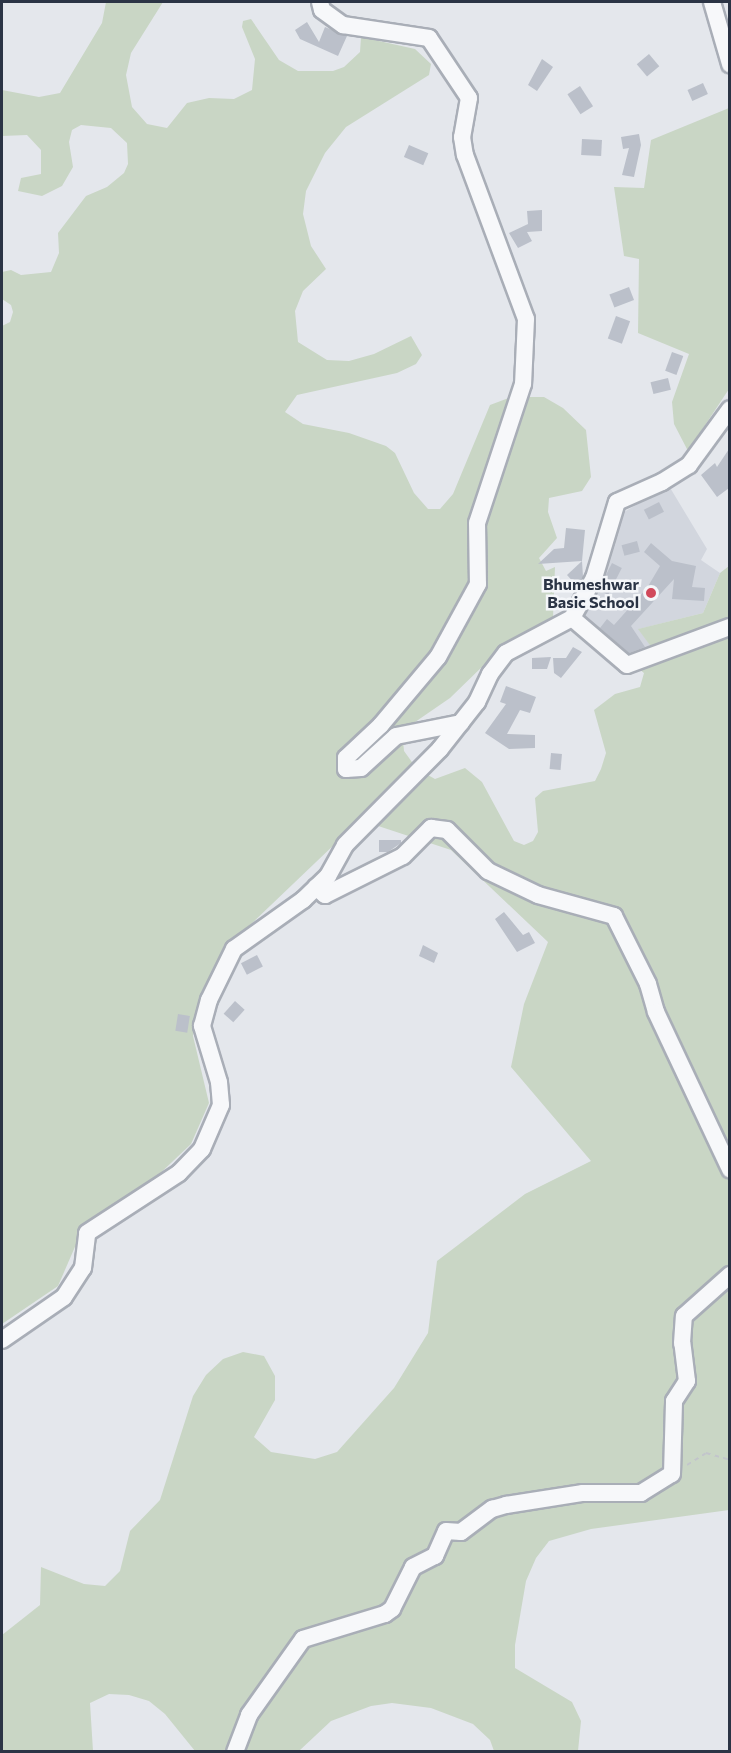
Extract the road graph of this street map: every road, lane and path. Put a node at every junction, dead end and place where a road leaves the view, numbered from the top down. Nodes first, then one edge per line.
1 (320, 2) edge
2 (712, 2) edge
3 (729, 64) edge
4 (729, 409) edge
5 (572, 618) junction
6 (729, 627) edge
7 (461, 723) junction
8 (316, 887) junction
9 (729, 1169) edge
10 (729, 1275) edge
11 (2, 1340) edge
12 (729, 1460) edge
13 (672, 1474) junction
14 (235, 1752) edge

1 - 7 street
2 - 3 street
4 - 5 street
5 - 6 street
5 - 7 street
7 - 8 street
8 - 9 street
8 - 11 street
10 - 13 street
12 - 13 path
13 - 14 street

